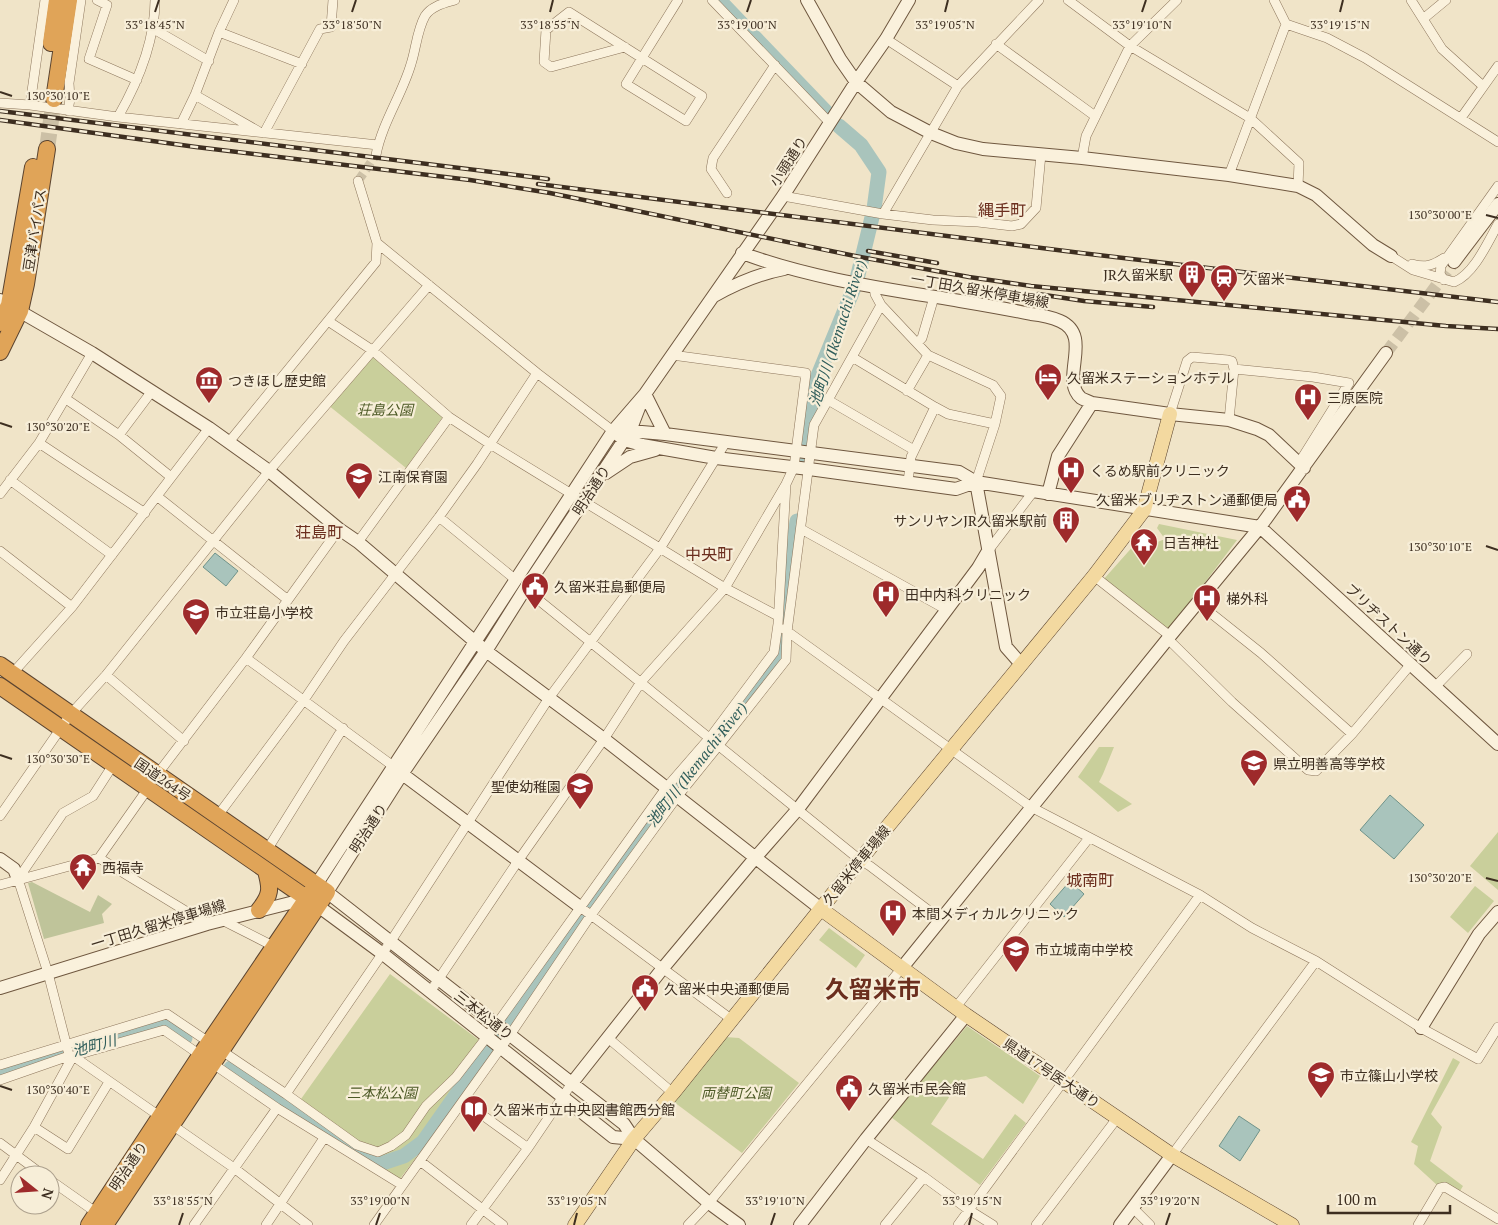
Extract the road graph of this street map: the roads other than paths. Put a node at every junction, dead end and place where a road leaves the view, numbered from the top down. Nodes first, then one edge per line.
1 (45, 0) edge
2 (57, 0) edge
3 (69, 0) edge
4 (81, 0) edge
5 (97, 0) edge
6 (155, 0) edge
7 (234, 0) edge
8 (334, 0) edge
9 (455, 0) edge
10 (678, 0) edge
11 (712, 0) edge
12 (807, 0) edge
13 (909, 0) edge
14 (1039, 0) edge
15 (1068, 0) edge
16 (1177, 0) edge
17 (1274, 0) edge
18 (1411, 0) edge
19 (1446, 0) edge
20 (439, 2) edge
21 (1423, 20) junction
22 (1286, 24) junction
23 (152, 28) junction
24 (219, 32) junction
25 (886, 38) junction
26 (996, 44) junction
27 (1130, 46) junction
28 (624, 47) junction
29 (642, 58) junction
30 (208, 61) junction
31 (302, 64) junction
32 (775, 65) junction
33 (1498, 66) edge
34 (137, 80) junction
35 (856, 82) junction
36 (958, 86) junction
37 (1483, 86) junction
38 (196, 95) junction
39 (42, 101) junction
40 (0, 103) edge
41 (68, 111) junction
42 (1096, 116) junction
43 (118, 118) junction
44 (1250, 118) junction
45 (1462, 118) junction
46 (830, 122) junction
47 (180, 124) junction
48 (262, 133) junction
49 (931, 133) junction
50 (1498, 142) edge
51 (42, 148) tunnel mouth
52 (1041, 154) junction
53 (1082, 158) junction
54 (1229, 175) junction
55 (358, 181) dead end
56 (1298, 186) junction
57 (1498, 186) edge
58 (726, 193) dead end
59 (783, 196) junction
60 (1498, 204) edge
61 (883, 214) junction
62 (1498, 224) edge
63 (377, 243) junction
64 (742, 253) junction
65 (1391, 256) junction
66 (1452, 258) junction
67 (788, 268) junction
68 (1444, 280) junction
69 (429, 285) junction
70 (872, 286) junction
71 (934, 296) junction
72 (712, 298) junction
73 (10, 305) edge
74 (881, 306) junction
75 (328, 321) junction
76 (0, 323) edge
77 (917, 344) junction
78 (372, 350) junction
79 (0, 352) edge
80 (92, 353) junction
81 (1386, 353) tunnel mouth
82 (672, 355) junction
83 (928, 355) junction
84 (852, 357) junction
85 (1234, 369) junction
86 (537, 373) junction
87 (152, 391) junction
88 (907, 391) junction
89 (645, 394) junction
90 (66, 399) junction
91 (828, 400) junction
92 (1092, 403) junction
93 (935, 408) junction
94 (1170, 414) junction
95 (449, 417) junction
96 (1230, 420) junction
97 (995, 424) junction
98 (209, 428) junction
99 (614, 431) junction
100 (665, 434) junction
101 (119, 435) junction
102 (627, 435) junction
103 (229, 442) junction
104 (726, 442) junction
105 (39, 443) junction
106 (490, 444) junction
107 (663, 448) junction
108 (914, 450) junction
109 (796, 451) junction
110 (812, 453) junction
111 (716, 458) junction
112 (910, 465) junction
113 (1301, 466) junction
114 (794, 467) junction
115 (810, 469) junction
116 (269, 470) junction
117 (171, 477) junction
118 (598, 478) junction
119 (10, 480) junction
120 (908, 482) junction
121 (976, 482) junction
122 (786, 484) junction
123 (1033, 492) junction
124 (0, 494) edge
125 (1048, 494) junction
126 (158, 497) junction
127 (578, 499) junction
128 (1144, 510) junction
129 (145, 514) junction
130 (439, 517) junction
131 (1260, 527) junction
132 (339, 529) junction
133 (801, 529) junction
134 (214, 541) junction
135 (358, 542) junction
136 (660, 547) junction
137 (0, 551) edge
138 (988, 551) junction
139 (112, 556) junction
140 (396, 574) junction
141 (1094, 576) junction
142 (521, 584) junction
143 (725, 588) junction
144 (288, 600) junction
145 (1198, 602) junction
146 (72, 607) junction
147 (947, 610) junction
148 (778, 620) junction
149 (787, 632) junction
150 (1169, 637) junction
151 (475, 642) junction
152 (590, 642) junction
153 (486, 651) junction
154 (1467, 654) dead end
155 (246, 658) junction
156 (1021, 664) junction
157 (1411, 664) junction
158 (6, 669) edge
159 (106, 675) junction
160 (641, 682) junction
161 (1436, 687) junction
162 (1, 689) edge
163 (549, 698) junction
164 (880, 698) junction
165 (304, 700) junction
166 (65, 721) junction
167 (343, 728) junction
168 (1352, 734) junction
169 (709, 738) junction
170 (604, 739) junction
171 (184, 740) junction
172 (1498, 744) edge
173 (719, 745) junction
174 (950, 750) junction
175 (113, 765) junction
176 (398, 770) junction
177 (157, 775) junction
178 (666, 788) junction
179 (148, 789) junction
180 (676, 797) junction
181 (1031, 807) junction
182 (798, 810) junction
183 (0, 816) edge
184 (218, 816) junction
185 (468, 823) junction
186 (207, 830) junction
187 (1089, 838) junction
188 (266, 850) junction
189 (99, 858) junction
190 (755, 858) junction
191 (0, 859) edge
192 (518, 860) junction
193 (860, 860) junction
194 (266, 871) junction
195 (18, 879) junction
196 (0, 885) edge
197 (1200, 895) junction
198 (317, 896) junction
199 (580, 907) junction
200 (259, 910) junction
201 (821, 910) junction
202 (1498, 912) edge
203 (591, 915) junction
204 (940, 919) junction
205 (222, 920) junction
206 (207, 924) junction
207 (391, 941) junction
208 (275, 947) junction
209 (383, 954) junction
210 (1316, 961) junction
211 (663, 968) junction
212 (901, 969) junction
213 (48, 973) junction
214 (438, 978) junction
215 (0, 988) edge
216 (430, 992) junction
217 (961, 1011) junction
218 (731, 1019) junction
219 (496, 1025) junction
220 (1498, 1027) edge
221 (1421, 1028) junction
222 (510, 1035) junction
223 (487, 1036) junction
224 (608, 1038) junction
225 (68, 1045) junction
226 (501, 1047) junction
227 (211, 1053) junction
228 (71, 1056) junction
229 (0, 1066) edge
230 (0, 1080) edge
231 (110, 1082) junction
232 (1064, 1082) junction
233 (572, 1083) junction
234 (673, 1093) junction
235 (286, 1094) junction
236 (563, 1097) junction
237 (463, 1101) junction
238 (277, 1108) junction
239 (1118, 1117) junction
240 (167, 1121) junction
241 (34, 1127) junction
242 (324, 1138) junction
243 (634, 1139) junction
244 (866, 1139) junction
245 (0, 1143) edge
246 (528, 1148) junction
247 (16, 1154) junction
248 (1172, 1155) junction
249 (420, 1161) junction
250 (30, 1165) edge
251 (234, 1168) junction
252 (924, 1177) junction
253 (0, 1180) edge
254 (402, 1185) junction
255 (60, 1189) edge
256 (709, 1203) junction
257 (281, 1205) junction
258 (1133, 1208) junction
259 (482, 1210) junction
260 (969, 1210) junction
261 (1498, 1219) edge
262 (97, 1221) edge
263 (194, 1225) edge
264 (266, 1225) edge
265 (308, 1225) edge
266 (374, 1225) edge
267 (471, 1225) edge
268 (503, 1225) edge
269 (575, 1225) edge
270 (688, 1225) edge
271 (739, 1225) edge
272 (800, 1225) edge
273 (885, 1225) edge
274 (958, 1225) edge
275 (993, 1225) edge
276 (1036, 1225) edge
277 (1120, 1225) edge
278 (1150, 1225) edge
279 (1292, 1225) edge
280 (1418, 1225) edge

1 - 39 street
2 - 39 highway
3 - 39 highway
4 - 41 street
5 - 34 street
6 - 23 street
7 - 24 street
8 - 31 street
9 - 20 street
10 - 29 street
11 - 32 street
12 - 35 street
13 - 25 street, 小頭通り
14 - 26 street
15 - 27 street
16 - 27 street
17 - 22 street
18 - 21 street
19 - 21 street
20 - 48 street
21 - 37 street
22 - 44 street
22 - 45 street
23 - 30 street
23 - 34 street
24 - 30 street
24 - 31 street
25 - 35 street, 小頭通り
25 - 36 street
26 - 36 street
26 - 42 street
27 - 42 street
27 - 44 street
28 - 28 street
28 - 29 street
29 - 29 street
30 - 38 street
31 - 48 street
32 - 46 street
32 - 58 street
33 - 37 street
34 - 43 street
35 - 46 street, 小頭通り
35 - 49 street
36 - 49 street
37 - 45 street
38 - 47 street
38 - 48 street
39 - 40 street
39 - 41 street
41 - 43 street
42 - 53 street
43 - 47 street
44 - 54 street
44 - 56 street
45 - 50 street
46 - 59 street, 小頭通り
47 - 48 street
49 - 52 street
49 - 61 street
51 - 73 highway, 豆津バイパス
52 - 53 street
52 - 61 street
53 - 54 street
54 - 56 street
55 - 63 street
56 - 65 street
57 - 66 street
59 - 61 street
59 - 64 street, 小頭通り
60 - 66 street
62 - 68 street
63 - 69 street
63 - 75 street
64 - 67 street, 一丁田久留米停車場線
64 - 72 street
65 - 66 street
65 - 68 street
66 - 68 street
67 - 70 street, 一丁田久留米停車場線
67 - 72 street
69 - 78 street
69 - 86 street
70 - 71 street, 一丁田久留米停車場線
70 - 74 street
71 - 77 street
71 - 92 street, 一丁田久留米停車場線
72 - 82 street
73 - 76 highway
73 - 79 highway
73 - 80 street
74 - 77 street
74 - 84 street
75 - 78 street
75 - 103 street
77 - 83 street
78 - 95 street
78 - 116 street
80 - 87 street
80 - 90 street
81 - 113 street
82 - 89 street
82 - 109 street
83 - 88 street
83 - 97 street
84 - 88 street
84 - 91 street
85 - 94 street
85 - 96 street
85 - 113 street
86 - 99 street
86 - 106 street
87 - 98 street
87 - 101 street
88 - 93 street
89 - 99 street
89 - 100 street
89 - 102 street
90 - 101 street
90 - 105 street
91 - 108 street
91 - 110 street
92 - 94 street
92 - 125 street
93 - 97 street
93 - 108 street
94 - 96 street
94 - 128 main road
95 - 106 street
95 - 135 street
96 - 113 street
97 - 121 street
98 - 103 street
98 - 117 street
99 - 102 street
99 - 127 street, 明治通り
100 - 102 street
100 - 104 street
101 - 117 street
102 - 107 street
102 - 118 street, 明治通り
103 - 116 street
104 - 109 street
104 - 111 street
105 - 119 street
105 - 129 street
106 - 127 street
106 - 130 street
107 - 111 street
107 - 118 street
108 - 112 street
109 - 110 street
109 - 114 street
110 - 112 street
110 - 115 street
111 - 114 street
111 - 136 street
112 - 120 street
112 - 121 street
113 - 131 street
114 - 115 street
114 - 122 street
115 - 120 street
115 - 133 street
116 - 132 street
116 - 134 street
117 - 126 street
118 - 127 street, 明治通り
119 - 124 street
119 - 139 street
120 - 121 street
121 - 123 street
121 - 138 street
122 - 143 street
122 - 148 street
123 - 125 street
123 - 138 street
125 - 128 street
126 - 129 street
126 - 134 street
127 - 136 street
127 - 142 street, 明治通り
128 - 131 street
128 - 141 main road, 久留米停車場線
129 - 139 street
130 - 140 street
130 - 142 street
131 - 145 street
131 - 157 street, ブリヂストン通り
132 - 135 street
132 - 144 street
133 - 147 street
133 - 149 street
134 - 144 street
134 - 159 street
135 - 140 street
136 - 143 street
136 - 152 street
137 - 146 street
138 - 147 street
138 - 156 street
139 - 146 street
140 - 151 street
140 - 165 street
141 - 150 street
141 - 156 main road, 久留米停車場線
142 - 151 street, 明治通り
142 - 152 street
142 - 153 street, 明治通り
143 - 148 street
143 - 160 street
144 - 155 street
145 - 150 street
145 - 168 street
146 - 158 street
147 - 164 street
148 - 149 street
148 - 169 street
149 - 164 street
149 - 173 street
150 - 168 street
150 - 181 street
151 - 153 street
151 - 176 street, 明治通り
152 - 160 street
152 - 163 street
153 - 163 street
153 - 176 street, 明治通り
154 - 161 street
155 - 165 street
155 - 171 street
156 - 174 main road, 久留米停車場線
157 - 161 street, ブリヂストン通り
157 - 168 street
158 - 162 street
158 - 166 highway, 国道264号
159 - 166 street
159 - 171 street
160 - 169 street
160 - 170 street
161 - 172 street, ブリヂストン通り
162 - 166 highway, 国道264号
163 - 170 street
163 - 185 street
164 - 174 street
164 - 182 street
165 - 167 street
165 - 184 street
166 - 175 highway, 国道264号
166 - 177 highway, 国道264号
166 - 183 street
167 - 176 street
167 - 188 street
169 - 173 street
169 - 178 street
170 - 178 street
170 - 192 street
171 - 177 street
173 - 180 street
173 - 182 street
174 - 181 street
174 - 193 main road, 久留米停車場線
175 - 179 highway, 国道264号
175 - 195 street
176 - 185 street
176 - 198 street, 明治通り
177 - 179 street
177 - 184 highway, 国道264号
178 - 180 street
178 - 199 street
179 - 186 highway, 国道264号
179 - 189 street
180 - 190 street
180 - 203 street
181 - 187 street
181 - 204 street
182 - 190 street
182 - 193 street
184 - 186 street
184 - 188 highway, 国道264号
185 - 192 street
185 - 207 street
186 - 194 highway, 国道264号
187 - 197 street
187 - 217 street
188 - 198 highway, 国道264号
189 - 195 street
189 - 206 street
190 - 201 street
190 - 211 street
191 - 195 street
192 - 199 street
192 - 214 street
193 - 201 main road, 久留米停車場線
193 - 204 street
194 - 198 highway, 国道264号
194 - 200 highway
195 - 196 street
195 - 213 street
197 - 210 street
197 - 232 street
198 - 200 street, 一丁田久留米停車場線
198 - 207 street, 三本松通り
198 - 208 highway, 明治通り
198 - 209 street, 三本松通り
198 - 227 highway, 明治通り
199 - 203 street
199 - 219 street
200 - 205 street, 一丁田久留米停車場線
201 - 212 main road, 県道17号医大通り
201 - 218 main road, 久留米停車場線
202 - 221 street
203 - 211 street
203 - 222 street
204 - 212 street
205 - 206 street, 一丁田久留米停車場線
205 - 208 street
206 - 213 street, 一丁田久留米停車場線
207 - 209 street
207 - 214 street, 三本松通り
208 - 227 highway, 明治通り
209 - 216 street, 三本松通り
209 - 235 street
210 - 221 street
210 - 248 street
211 - 218 street
211 - 224 street
212 - 217 main road, 県道17号医大通り
212 - 256 street
213 - 215 street, 一丁田久留米停車場線
213 - 225 street
214 - 216 street
214 - 219 street, 三本松通り
216 - 223 street, 三本松通り
217 - 232 main road, 県道17号医大通り
217 - 244 street
218 - 234 main road, 久留米停車場線
219 - 222 street, 三本松通り
219 - 223 street
220 - 221 street
222 - 226 street
222 - 233 street, 三本松通り
223 - 226 street, 三本松通り
223 - 235 street
224 - 233 street
224 - 234 street
225 - 227 street
225 - 228 street
225 - 229 street
226 - 236 street, 三本松通り
226 - 237 street
227 - 228 street
227 - 235 street
227 - 238 street
227 - 240 highway, 明治通り
228 - 230 street
228 - 231 street
228 - 241 street
231 - 240 street
231 - 241 street
232 - 239 main road, 県道17号医大通り
232 - 260 street
233 - 236 street
233 - 243 street, 三本松通り
234 - 243 main road, 久留米停車場線
236 - 243 street, 三本松通り
236 - 246 street
237 - 246 street
237 - 249 street
238 - 242 street
238 - 251 street
239 - 248 main road, 県道17号医大通り
239 - 276 street
240 - 251 street
240 - 262 highway, 明治通り
241 - 247 street
242 - 254 street
242 - 257 street
243 - 256 street, 三本松通り
243 - 269 main road, 久留米停車場線
244 - 252 street
244 - 272 street
245 - 247 street
246 - 259 street
247 - 250 street
247 - 253 street
248 - 258 street
248 - 279 main road, 県道17号医大通り
249 - 254 street
249 - 259 street
251 - 257 street
251 - 263 street
252 - 260 street
252 - 273 street
254 - 266 street
255 - 262 street
256 - 270 street
256 - 271 street, 三本松通り
257 - 264 street
257 - 265 street
258 - 277 street
258 - 278 street
259 - 267 street
259 - 268 street
260 - 274 street
260 - 275 street
261 - 280 street

